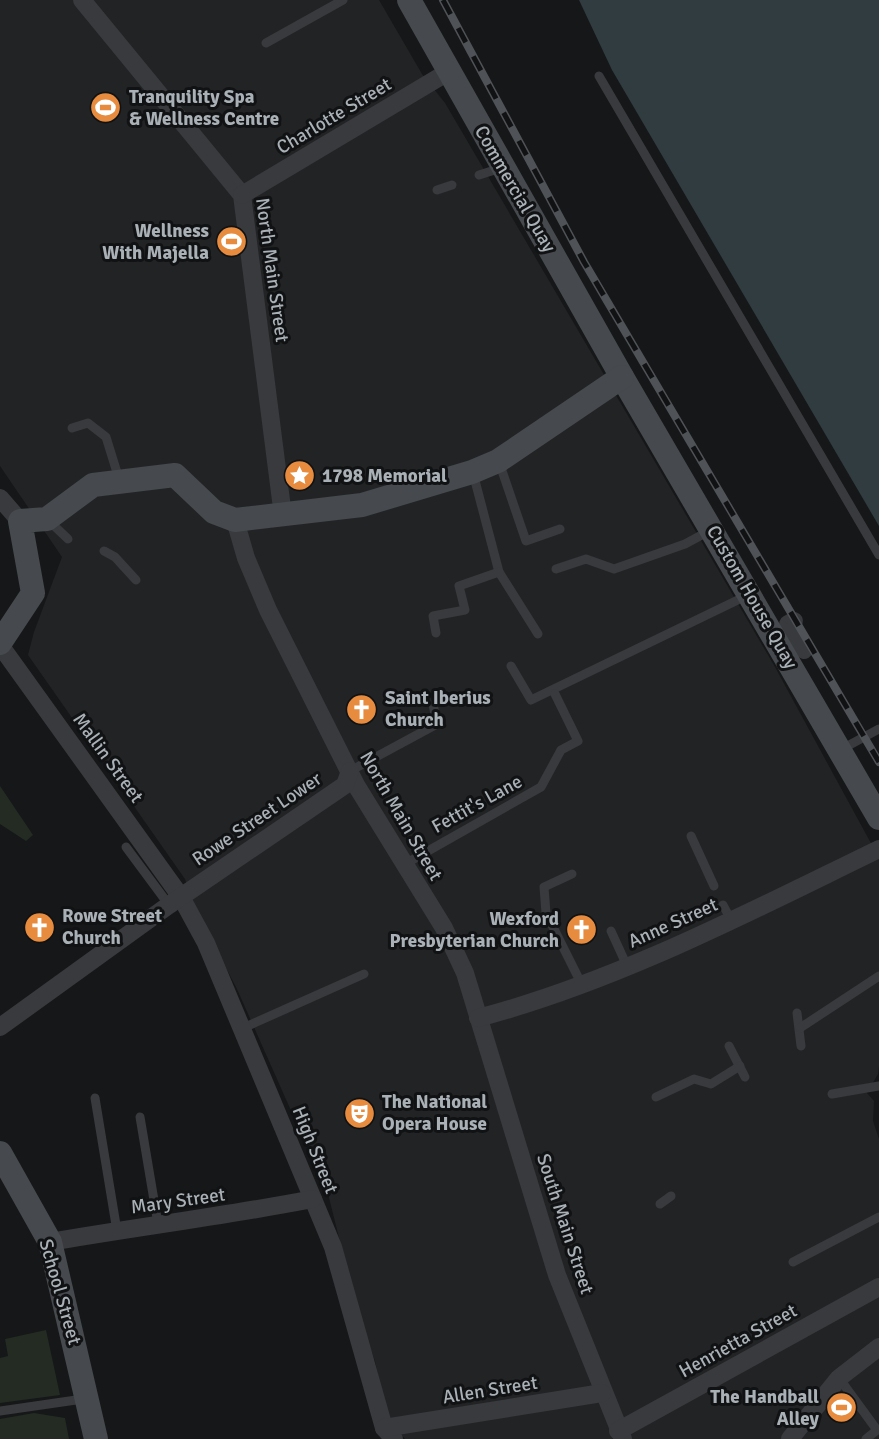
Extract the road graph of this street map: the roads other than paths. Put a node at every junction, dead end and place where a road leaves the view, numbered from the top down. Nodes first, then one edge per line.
1 (343, 0) edge
2 (410, 0) edge
3 (91, 4) edge
4 (266, 43) dead end
5 (448, 72) junction
6 (599, 76) dead end
7 (502, 167) junction
8 (479, 175) dead end
9 (452, 185) dead end
10 (437, 190) dead end
11 (242, 195) junction
12 (622, 377) junction
13 (72, 428) dead end
14 (498, 461) junction
15 (472, 472) junction
16 (120, 480) junction
17 (0, 498) edge
18 (283, 516) junction
19 (47, 519) junction
20 (235, 520) junction
21 (20, 522) junction
22 (560, 529) dead end
23 (712, 529) junction
24 (68, 539) dead end
25 (103, 551) dead end
26 (879, 555) edge
27 (556, 569) dead end
28 (499, 572) junction
29 (136, 580) dead end
30 (751, 594) junction
31 (794, 621) dead end
32 (436, 633) dead end
33 (538, 634) dead end
34 (0, 644) edge
35 (804, 650) dead end
36 (511, 666) dead end
37 (555, 694) dead end
38 (433, 704) dead end
39 (879, 729) edge
40 (840, 750) junction
41 (350, 771) junction
42 (879, 818) edge
43 (691, 836) dead end
44 (125, 847) dead end
45 (879, 849) edge
46 (403, 865) junction
47 (572, 874) dead end
48 (714, 886) dead end
49 (175, 901) junction
50 (611, 931) dead end
51 (627, 966) junction
52 (364, 974) dead end
53 (879, 976) edge
54 (582, 985) junction
55 (797, 1013) dead end
56 (478, 1018) junction
57 (0, 1027) edge
58 (243, 1028) junction
59 (800, 1028) junction
60 (801, 1045) dead end
61 (729, 1046) dead end
62 (740, 1066) junction
63 (745, 1077) dead end
64 (879, 1086) edge
65 (832, 1094) dead end
66 (656, 1097) dead end
67 (96, 1098) dead end
68 (140, 1117) dead end
69 (0, 1153) edge
70 (671, 1196) dead end
71 (313, 1199) junction
72 (660, 1204) dead end
73 (879, 1217) edge
74 (158, 1224) junction
75 (117, 1231) junction
76 (62, 1236) junction
77 (793, 1262) dead end
78 (879, 1287) edge
79 (879, 1347) edge
80 (839, 1377) junction
81 (603, 1393) junction
82 (88, 1398) junction
83 (0, 1411) edge
84 (389, 1434) edge
85 (620, 1435) edge
86 (96, 1439) edge
87 (790, 1439) edge
88 (866, 1439) edge

1 - 4 lane
2 - 5 main road, Commercial Quay
3 - 11 street, North Main Street
5 - 7 main road, Commercial Quay
5 - 11 street, Charlotte Street
6 - 26 lane
7 - 8 lane
7 - 12 main road, Commercial Quay
9 - 10 lane
11 - 18 street, North Main Street
12 - 14 main road
12 - 23 main road, Custom House Quay
13 - 16 lane
14 - 15 main road
14 - 22 lane
15 - 18 main road
15 - 28 lane
16 - 19 main road
16 - 20 main road
17 - 21 street
18 - 20 main road
19 - 21 main road
19 - 24 lane
20 - 41 street, North Main Street
21 - 34 main road
23 - 27 lane
23 - 30 main road, Custom House Quay
25 - 29 lane
28 - 32 lane
28 - 33 lane
30 - 36 lane
30 - 40 main road, Custom House Quay
31 - 35 street
34 - 49 street, Mallin Street
37 - 46 lane, Fettit's Lane
38 - 41 lane
39 - 40 lane
40 - 42 main road, Custom House Quay
41 - 46 street, North Main Street
41 - 49 street, Rowe Street Lower
43 - 48 lane
44 - 49 lane
45 - 51 street, Anne Street
46 - 56 street, North Main Street
47 - 54 lane
49 - 57 street, Rowe Street Lower
49 - 58 street, High Street
50 - 51 lane
51 - 54 street, Anne Street
52 - 58 lane
53 - 59 lane
54 - 56 street, Anne Street
55 - 59 lane
56 - 81 street, South Main Street
58 - 71 street, High Street
59 - 60 lane
61 - 62 lane
62 - 63 lane
62 - 66 lane
64 - 65 lane
67 - 75 lane
68 - 74 lane
69 - 76 main road, School Street
70 - 72 lane
71 - 74 street, Mary Street
71 - 84 street, High Street
73 - 77 lane
74 - 75 street, Mary Street
75 - 76 street, Mary Street
76 - 82 main road, School Street
78 - 85 street, Henrietta Street
79 - 80 street
80 - 87 street
80 - 88 lane
81 - 84 street, Allen Street
81 - 85 street, South Main Street
82 - 83 lane
82 - 86 main road, School Street

